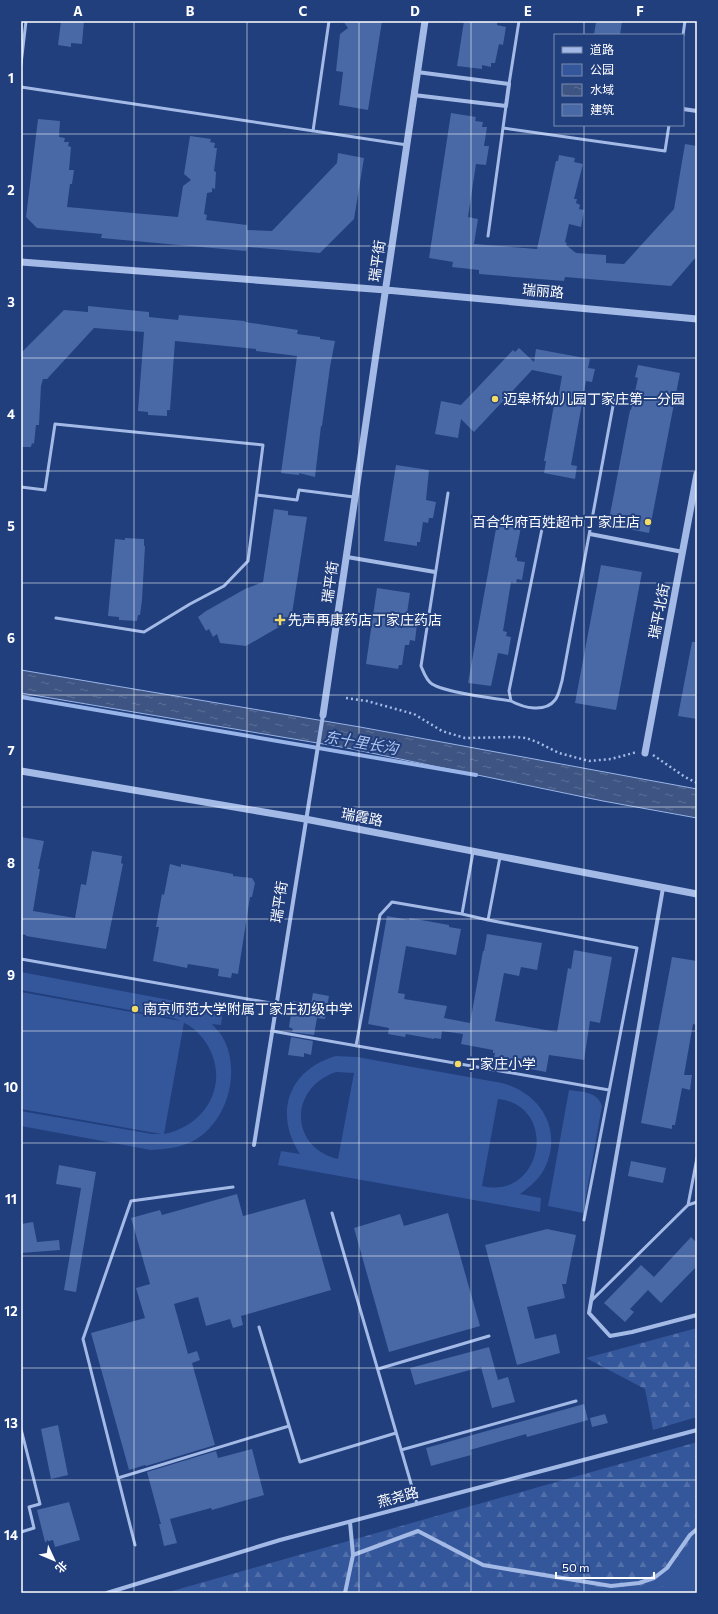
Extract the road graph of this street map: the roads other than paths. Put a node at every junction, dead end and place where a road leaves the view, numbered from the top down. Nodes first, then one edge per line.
1 (26, 21) edge
2 (329, 21) edge
3 (424, 21) edge
4 (519, 21) edge
5 (685, 21) edge
6 (683, 34) edge
7 (21, 64) edge
8 (417, 72) junction
9 (509, 84) junction
10 (21, 87) edge
11 (414, 95) junction
12 (506, 106) junction
13 (684, 109) edge
14 (697, 111) edge
15 (669, 126) edge
16 (503, 128) junction
17 (313, 131) junction
18 (407, 145) junction
19 (488, 236) dead end
20 (21, 262) edge
21 (386, 290) junction
22 (697, 319) edge
23 (615, 395) dead end
24 (697, 474) edge
25 (21, 487) edge
26 (448, 493) dead end
27 (257, 495) junction
28 (356, 497) junction
29 (543, 524) dead end
30 (590, 534) junction
31 (683, 552) junction
32 (347, 557) junction
33 (435, 572) junction
34 (56, 618) dead end
35 (511, 701) junction
36 (323, 715) joint
37 (645, 753) road end
38 (21, 772) edge
39 (306, 820) junction
40 (473, 852) junction
41 (500, 857) junction
42 (663, 888) junction
43 (697, 894) edge
44 (462, 914) junction
45 (488, 920) junction
46 (21, 959) edge
47 (276, 1004) junction
48 (272, 1031) junction
49 (356, 1046) junction
50 (609, 1090) junction
51 (254, 1146) dead end
52 (697, 1158) edge
53 (233, 1187) dead end
54 (697, 1202) edge
55 (688, 1205) junction
56 (332, 1213) dead end
57 (584, 1220) dead end
58 (591, 1301) junction
59 (697, 1315) edge
60 (259, 1326) dead end
61 (489, 1336) dead end
62 (378, 1369) junction
63 (576, 1401) dead end
64 (289, 1426) junction
65 (21, 1429) edge
66 (697, 1430) edge
67 (396, 1433) junction
68 (401, 1450) junction
69 (118, 1478) junction
70 (417, 1504) junction
71 (350, 1522) junction
72 (697, 1529) edge
73 (21, 1532) edge
74 (135, 1545) dead end
75 (353, 1554) junction
76 (107, 1593) edge
77 (345, 1593) edge

1 - 7 lane
2 - 17 lane
3 - 8 street, 瑞平街
4 - 9 lane
5 - 6 lane
8 - 9 street
8 - 11 street, 瑞平街
9 - 12 street
10 - 17 lane
11 - 12 street
11 - 18 street, 瑞平街
12 - 16 lane
13 - 14 street
15 - 16 lane
16 - 19 lane
17 - 18 lane
18 - 21 street, 瑞平街
20 - 21 street, 瑞丽路
21 - 22 street, 瑞丽路
21 - 28 street, 瑞平街
23 - 30 lane
24 - 31 street, 瑞平北街
25 - 27 lane
26 - 33 lane
27 - 28 lane
27 - 34 lane
28 - 32 street, 瑞平街
29 - 35 lane
30 - 31 street
30 - 35 lane
31 - 37 street, 瑞平北街
32 - 33 street
32 - 36 street, 瑞平街
33 - 35 lane
36 - 39 street, 瑞平街
38 - 39 street, 瑞霞路
39 - 40 street, 瑞霞路
39 - 47 street, 瑞平街
40 - 41 street, 瑞霞路
40 - 44 lane
41 - 42 street, 瑞霞路
41 - 45 lane
42 - 43 street, 瑞霞路
42 - 58 street
44 - 45 lane
44 - 49 lane
45 - 50 lane
46 - 47 lane
47 - 48 street, 瑞平街
48 - 49 lane
48 - 51 street, 瑞平街
49 - 50 lane
50 - 57 lane
52 - 55 lane
53 - 69 lane
54 - 55 lane
55 - 58 lane
56 - 62 lane
58 - 59 street
60 - 64 lane
61 - 62 lane
62 - 67 lane
63 - 68 lane
64 - 67 lane
64 - 69 lane
65 - 73 lane
66 - 70 street, 燕尧路
67 - 68 lane
68 - 70 lane
69 - 74 lane
70 - 71 street, 燕尧路
71 - 75 street
71 - 76 street, 燕尧路
72 - 75 street
75 - 77 street

